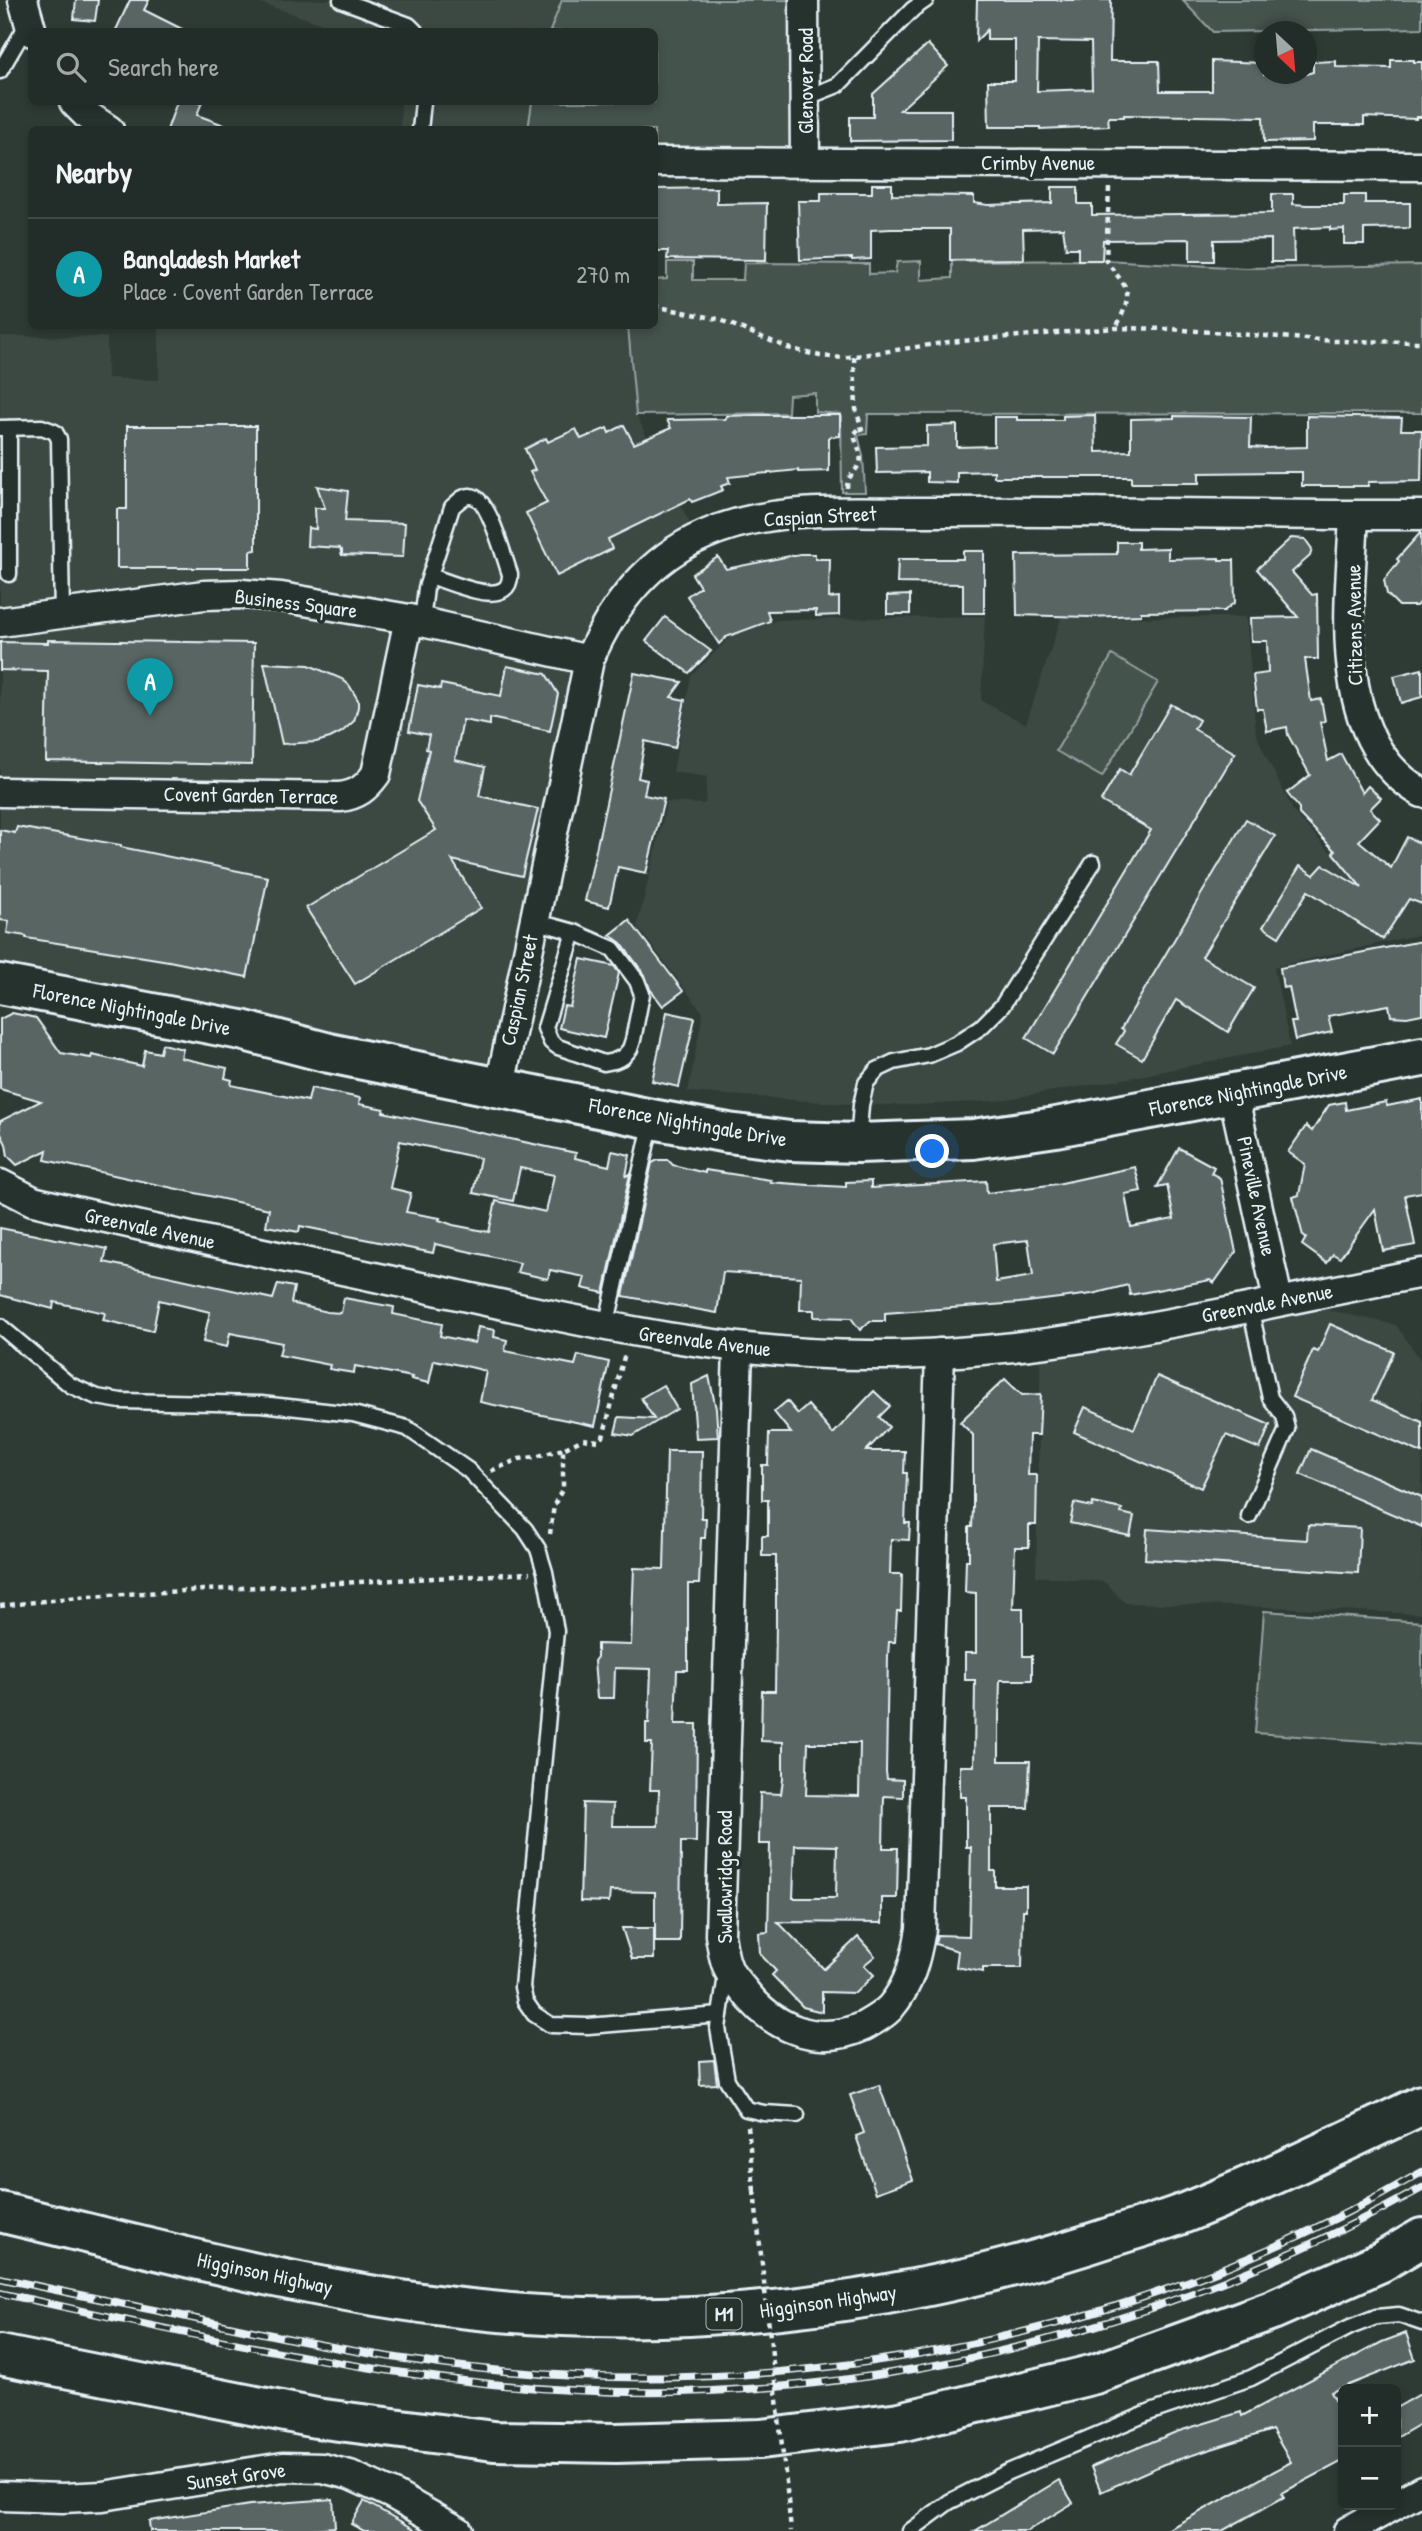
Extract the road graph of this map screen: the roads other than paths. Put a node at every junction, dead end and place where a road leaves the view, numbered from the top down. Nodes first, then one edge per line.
1 (341, 0) edge
2 (804, 0) edge
3 (926, 0) edge
4 (28, 18) edge
5 (413, 28) edge
6 (0, 71) edge
7 (805, 98) junction
8 (77, 105) edge
9 (423, 105) edge
10 (102, 126) edge
11 (420, 126) edge
12 (658, 162) edge
13 (805, 162) junction
14 (1422, 166) edge
15 (5, 428) edge
16 (1422, 515) edge
17 (1354, 516) junction
18 (9, 574) dead end
19 (430, 576) junction
20 (62, 615) junction
21 (415, 620) junction
22 (0, 622) edge
23 (589, 660) junction
24 (0, 792) edge
25 (1422, 793) edge
26 (1093, 863) dead end
27 (534, 921) junction
28 (574, 932) junction
29 (0, 984) edge
30 (1422, 1057) edge
31 (499, 1086) junction
32 (1233, 1093) junction
33 (652, 1119) junction
34 (858, 1143) junction
35 (0, 1184) edge
36 (1422, 1273) edge
37 (1278, 1300) junction
38 (1250, 1307) junction
39 (0, 1326) edge
40 (619, 1329) junction
41 (738, 1348) junction
42 (940, 1353) junction
43 (1249, 1516) dead end
44 (727, 1968) junction
45 (720, 2015) junction
46 (1422, 2105) edge
47 (796, 2115) dead end
48 (0, 2212) edge
49 (1422, 2238) edge
50 (1422, 2323) edge
51 (0, 2354) edge
52 (0, 2379) edge
53 (316, 2418) junction
54 (1422, 2490) edge
55 (0, 2496) edge
56 (1401, 2502) edge
57 (1386, 2510) edge
58 (458, 2531) edge
59 (911, 2531) edge
60 (1348, 2531) edge

1 - 5 lane
2 - 7 street, Glenover Road
3 - 7 lane
4 - 6 lane
7 - 13 street, Glenover Road
8 - 10 street
9 - 11 lane
12 - 13 street, Crimby Avenue
13 - 14 street, Crimby Avenue
15 - 18 lane
15 - 20 lane
16 - 17 street, Caspian Street
17 - 23 street, Caspian Street
17 - 25 street, Citizens Avenue
19 - 19 lane
19 - 21 lane
20 - 21 street, Business Square
20 - 22 street, Business Square
21 - 23 street, Business Square
21 - 24 street, Covent Garden Terrace
23 - 27 street, Caspian Street
26 - 34 lane
27 - 28 lane
27 - 31 street, Caspian Street
28 - 28 lane
29 - 31 main road, Florence Nightingale Drive
30 - 32 main road, Florence Nightingale Drive
31 - 33 main road, Florence Nightingale Drive
32 - 34 main road, Florence Nightingale Drive
32 - 37 street, Pineville Avenue
33 - 34 main road, Florence Nightingale Drive
33 - 40 lane
35 - 40 street, Greenvale Avenue
36 - 37 street, Greenvale Avenue
37 - 38 street, Greenvale Avenue
38 - 42 street, Greenvale Avenue
38 - 43 lane
39 - 45 lane
40 - 41 street, Greenvale Avenue
41 - 42 street, Greenvale Avenue
41 - 44 street, Swallowridge Road
42 - 44 street, Swallowridge Road
44 - 45 lane
45 - 47 lane
46 - 48 main road, Higginson Highway / M1
49 - 53 main road
50 - 59 lane
51 - 53 main road
52 - 53 main road
54 - 56 street
55 - 58 street, Sunset Grove
57 - 60 street

